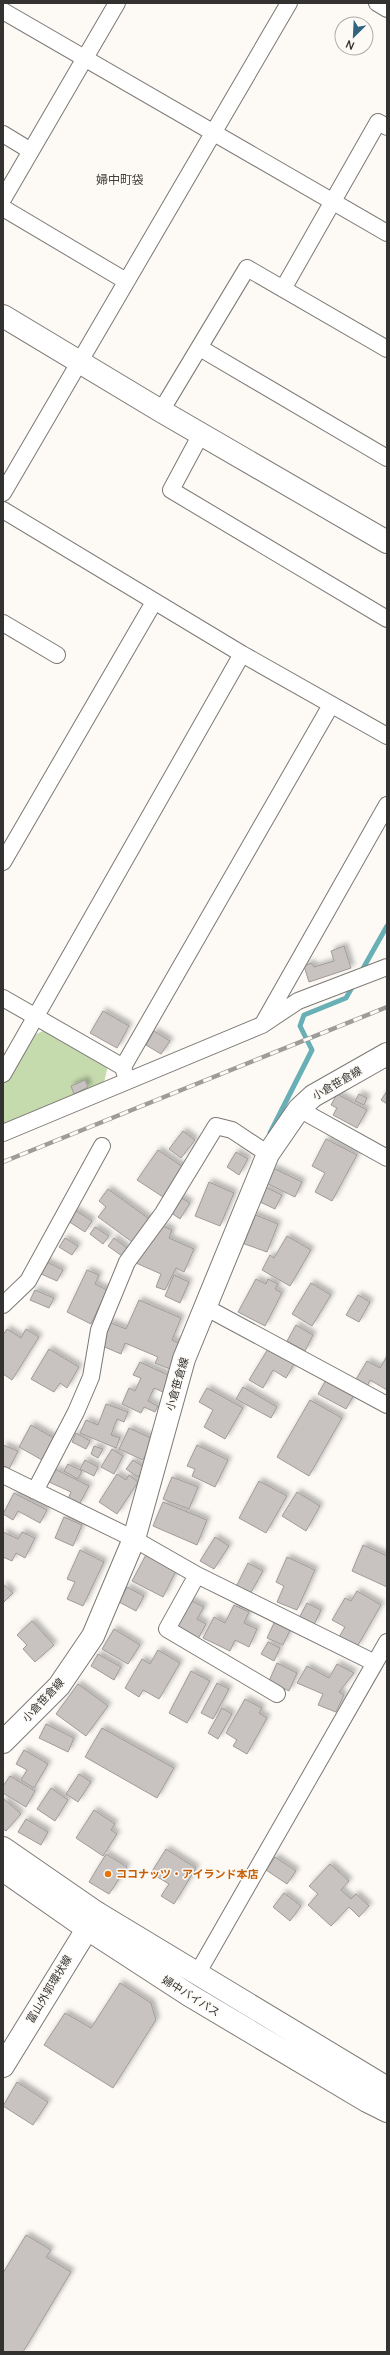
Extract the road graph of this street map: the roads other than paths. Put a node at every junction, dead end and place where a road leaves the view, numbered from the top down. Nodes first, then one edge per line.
1 (117, 3) edge
2 (289, 3) edge
3 (377, 3) edge
4 (387, 9) edge
5 (3, 11) edge
6 (85, 59) junction
7 (387, 127) edge
8 (213, 131) junction
9 (3, 134) edge
10 (31, 151) junction
11 (3, 199) edge
12 (333, 201) junction
13 (3, 208) edge
14 (387, 234) edge
15 (126, 281) junction
16 (283, 289) junction
17 (3, 316) edge
18 (200, 348) junction
19 (387, 349) edge
20 (79, 361) junction
21 (161, 411) junction
22 (201, 434) junction
23 (387, 458) edge
24 (3, 493) edge
25 (3, 510) edge
26 (387, 542) edge
27 (154, 602) junction
28 (387, 619) edge
29 (3, 624) edge
30 (242, 654) junction
31 (57, 655) dead end
32 (331, 705) junction
33 (387, 736) edge
34 (387, 805) edge
35 (3, 862) edge
36 (387, 967) edge
37 (3, 998) edge
38 (35, 1016) junction
39 (262, 1025) junction
40 (387, 1054) edge
41 (3, 1074) edge
42 (125, 1074) junction
43 (299, 1109) junction
44 (3, 1133) edge
45 (102, 1146) dead end
46 (268, 1154) junction
47 (387, 1158) edge
48 (3, 1306) edge
49 (205, 1308) junction
50 (387, 1405) edge
51 (3, 1475) edge
52 (35, 1491) junction
53 (134, 1539) junction
54 (197, 1575) junction
55 (387, 1642) edge
56 (375, 1663) junction
57 (277, 1694) dead end
58 (3, 1742) edge
59 (3, 1848) edge
60 (3, 1870) edge
61 (92, 1920) junction
62 (197, 1974) junction
63 (3, 2066) edge
64 (387, 2088) edge
65 (387, 2111) edge

1 - 6 street
2 - 8 street
3 - 4 street
5 - 6 street
6 - 8 street
6 - 10 street
7 - 12 street
8 - 12 street
8 - 15 street
9 - 10 street
10 - 11 street
12 - 14 street
12 - 16 street
13 - 15 street
15 - 20 street
16 - 18 street
16 - 19 street
17 - 20 main road
18 - 21 street
18 - 23 street
20 - 21 main road
20 - 24 street
21 - 22 main road
22 - 26 main road
22 - 28 street
25 - 27 street
27 - 30 street
27 - 35 street
29 - 31 street
30 - 32 street
30 - 38 street
32 - 33 street
32 - 42 street
34 - 39 street
36 - 39 street
37 - 38 street
38 - 41 street
38 - 42 street
39 - 42 street
40 - 43 main road, 小倉笹倉線
42 - 44 street
43 - 46 main road, 小倉笹倉線
43 - 47 street
45 - 48 street
46 - 49 main road, 小倉笹倉線
46 - 52 street
49 - 50 street
49 - 53 main road, 小倉笹倉線
51 - 52 street
52 - 53 street
53 - 54 street
53 - 58 main road, 小倉笹倉線
54 - 56 street
54 - 57 street
55 - 56 street
56 - 62 street
59 - 61 main road, 婦中バイパス
60 - 61 main road, 婦中バイパス
61 - 62 main road, 婦中バイパス
61 - 63 main road, 富山外郭環状線
61 - 65 main road, 婦中バイパス
62 - 64 main road, 婦中バイパス

